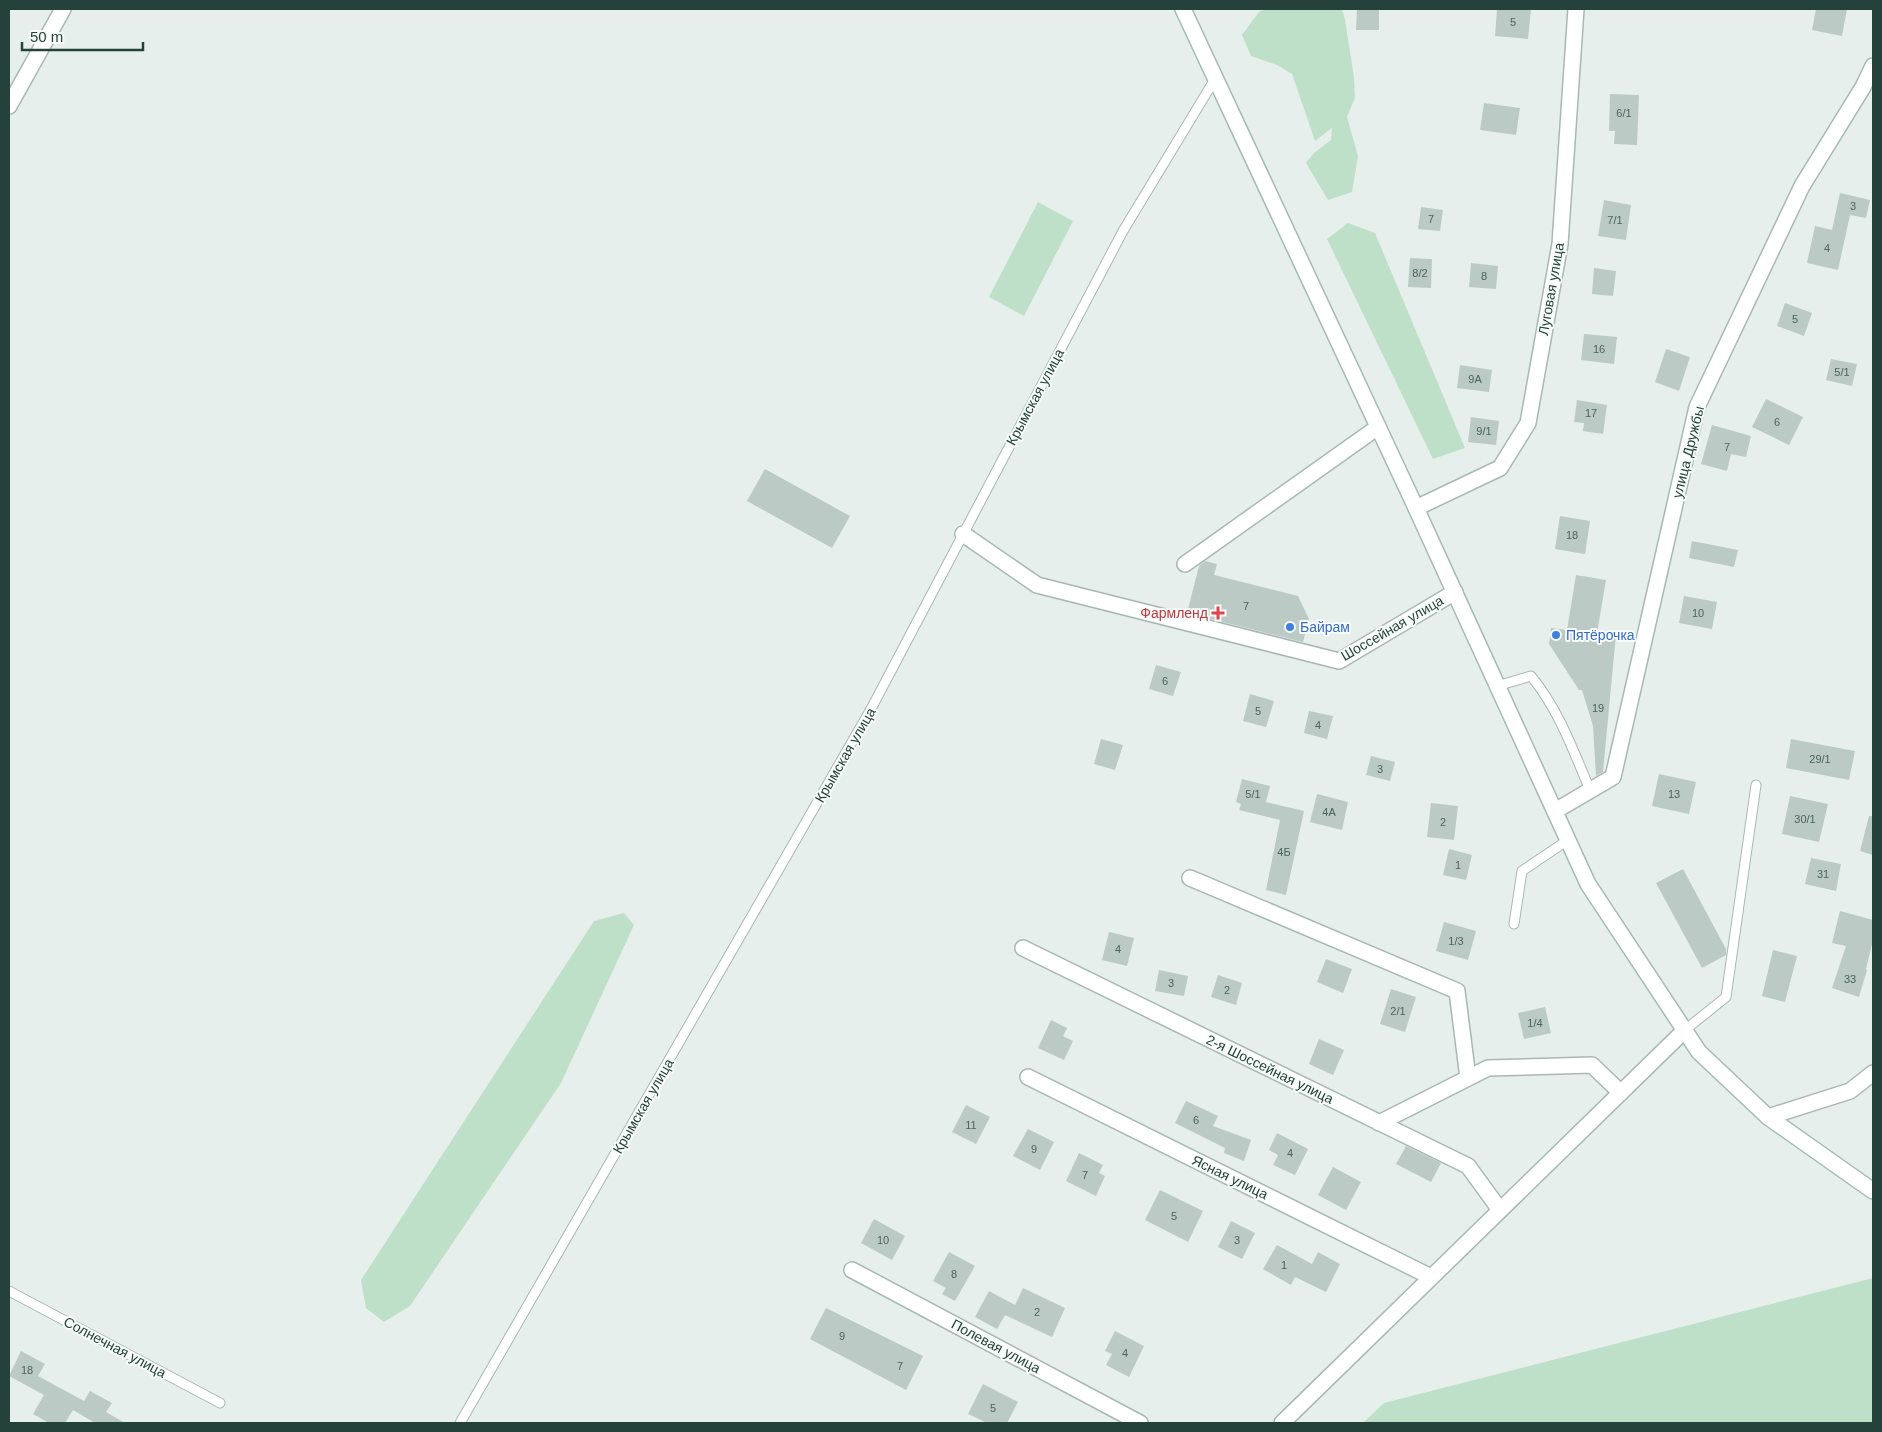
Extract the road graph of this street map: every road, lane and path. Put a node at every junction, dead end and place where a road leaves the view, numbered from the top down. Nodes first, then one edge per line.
1 (63, 9) edge
2 (1183, 9) edge
3 (1576, 9) edge
4 (1873, 66) edge
5 (1216, 79) junction
6 (9, 106) edge
7 (1378, 427) junction
8 (1416, 508) junction
9 (963, 534) junction
10 (1185, 564) dead end
11 (1455, 592) junction
12 (1497, 686) junction
13 (1756, 784) dead end
14 (1590, 790) junction
15 (1555, 811) junction
16 (1568, 840) junction
17 (1190, 878) dead end
18 (1514, 924) dead end
19 (1023, 948) dead end
20 (1685, 1030) junction
21 (1873, 1073) edge
22 (1028, 1077) dead end
23 (1468, 1078) junction
24 (1621, 1093) junction
25 (1768, 1117) junction
26 (1379, 1122) junction
27 (1873, 1191) edge
28 (1500, 1210) junction
29 (852, 1270) dead end
30 (1431, 1277) junction
31 (9, 1291) edge
32 (220, 1404) dead end
33 (460, 1423) edge
34 (1140, 1423) edge
35 (1282, 1423) edge

1 - 6 street
2 - 5 street
3 - 8 street, Луговая улица
4 - 14 street, улица Дружбы
5 - 7 street
5 - 9 lane, Крымская улица
7 - 8 street
7 - 10 street
8 - 11 street
9 - 11 street, Шоссейная улица
9 - 33 lane, Крымская улица
11 - 12 street
12 - 14 lane
12 - 15 street
13 - 20 lane
14 - 15 street, улица Дружбы
15 - 16 street
16 - 18 lane
16 - 20 street
17 - 23 street
19 - 26 street, 2-я Шоссейная улица
20 - 24 street
20 - 25 street
21 - 25 street
22 - 30 street, Ясная улица
23 - 24 street
23 - 26 street
24 - 28 street
25 - 27 street
26 - 28 street, 2-я Шоссейная улица
28 - 30 street
29 - 34 street, Полевая улица
30 - 35 street
31 - 32 lane, Солнечная улица

